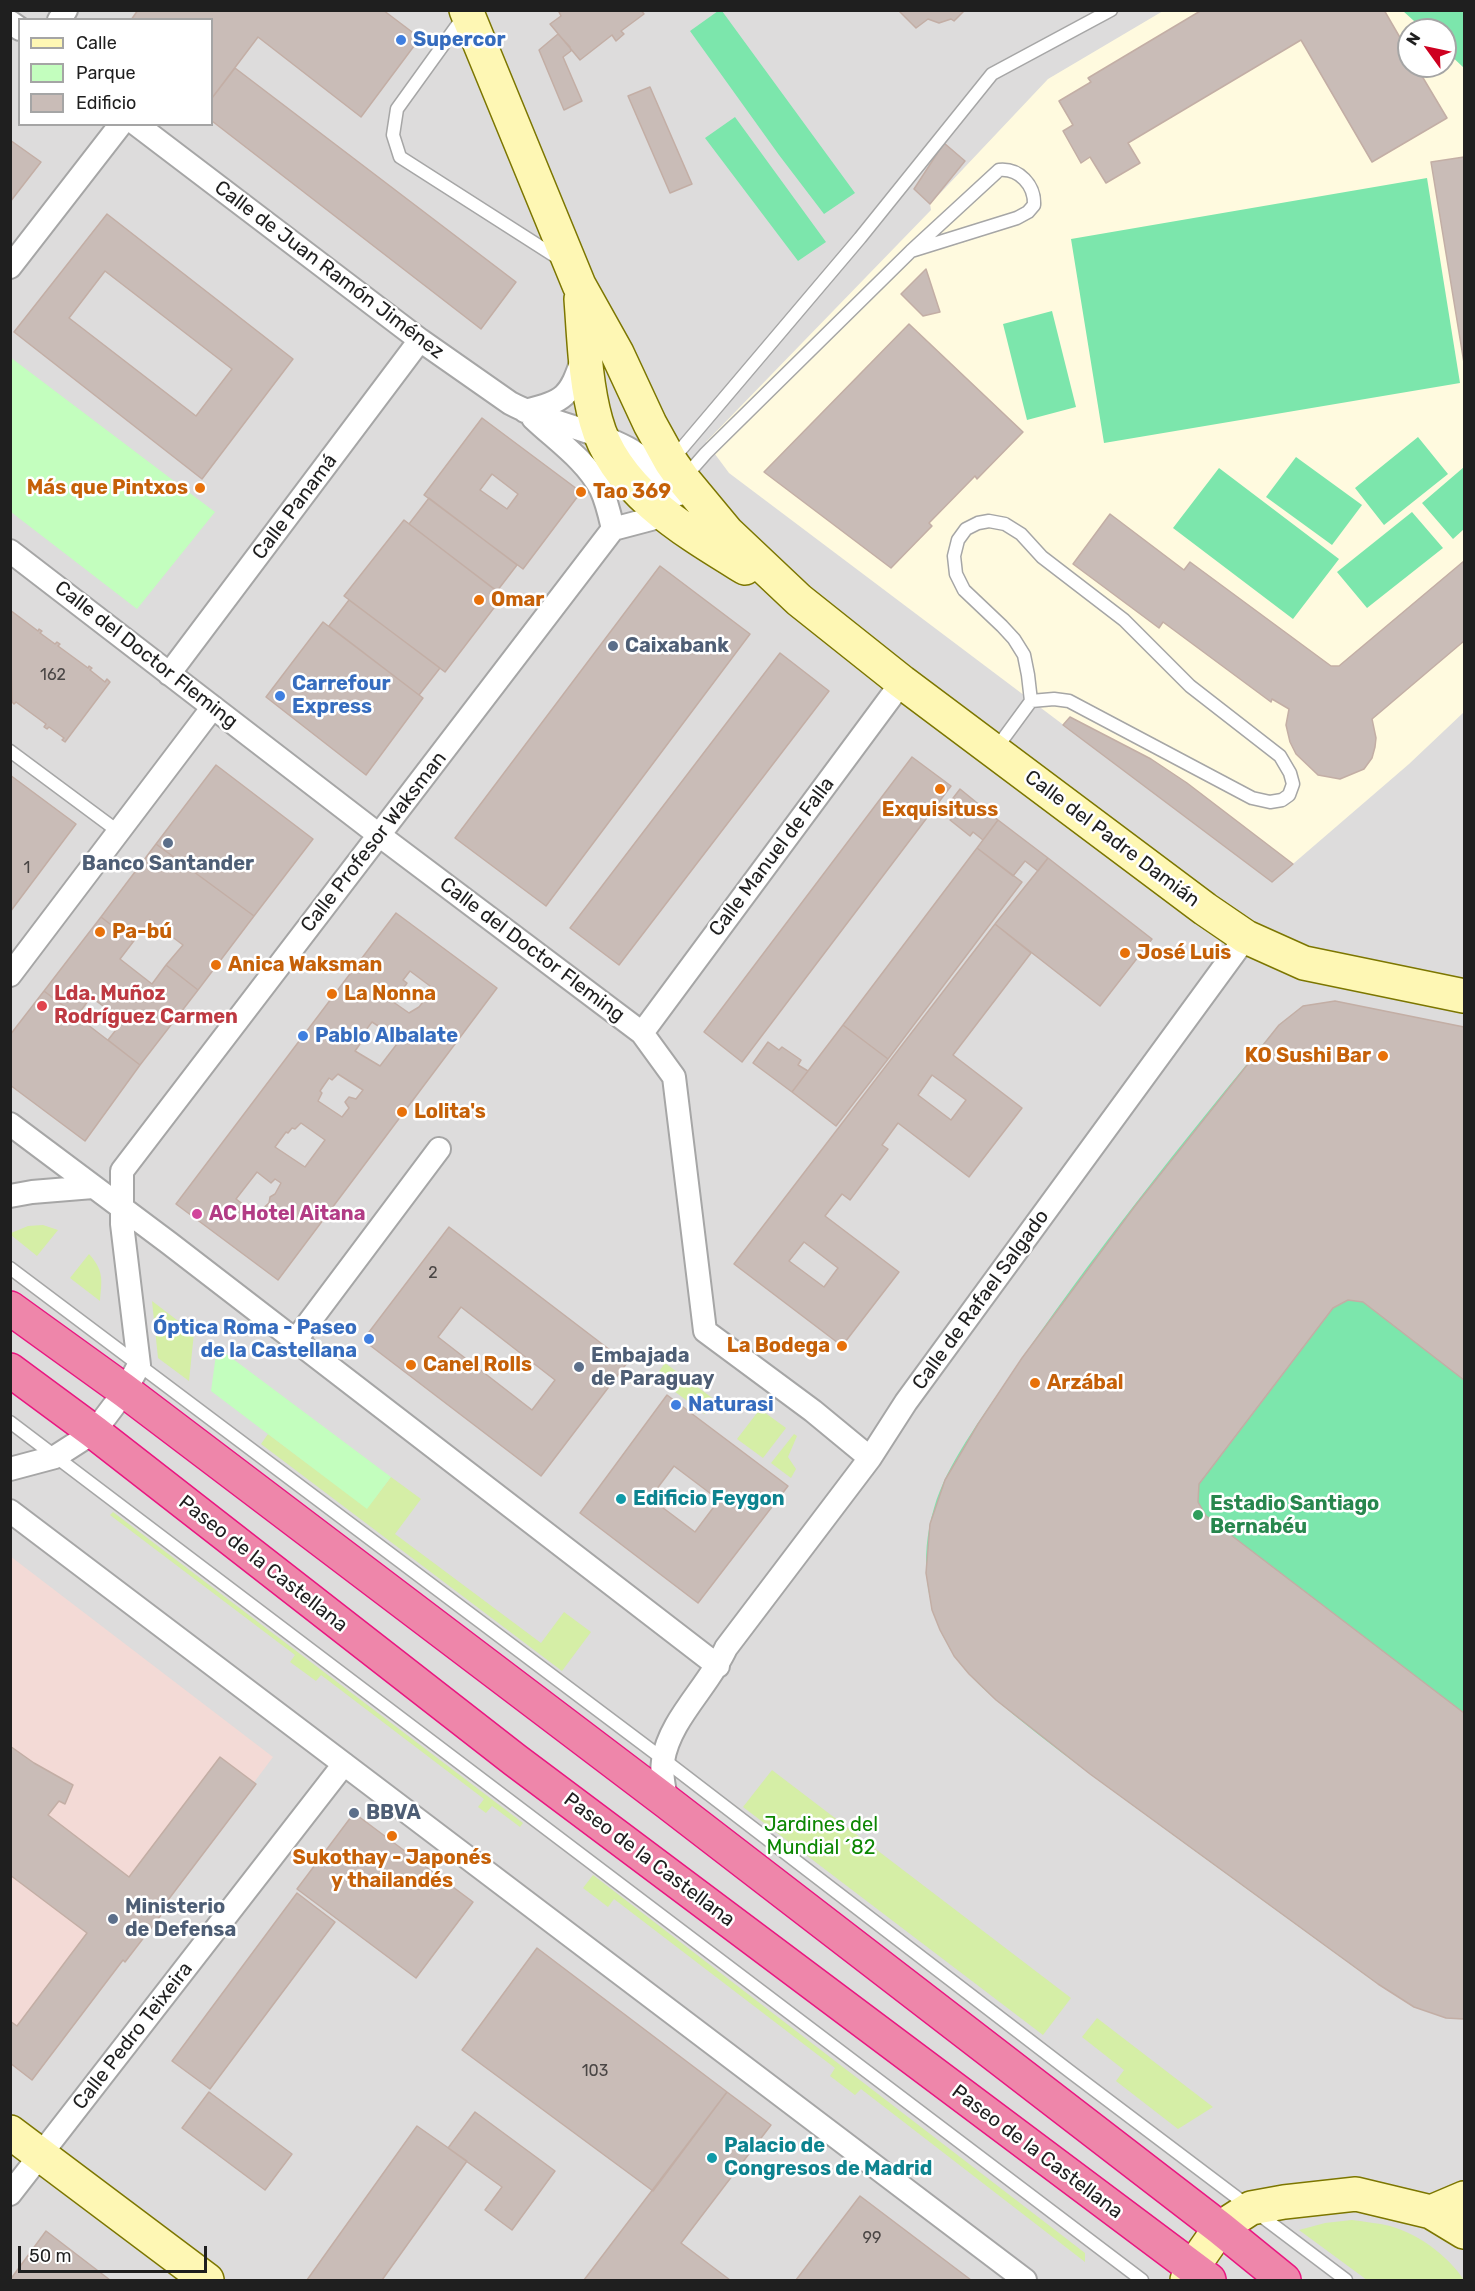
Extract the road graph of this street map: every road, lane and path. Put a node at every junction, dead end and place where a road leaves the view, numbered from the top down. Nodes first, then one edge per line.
1 (1111, 10) edge
2 (466, 11) edge
3 (119, 126) edge
4 (139, 126) edge
5 (911, 251) junction
6 (10, 267) edge
7 (576, 276) junction
8 (420, 340) junction
9 (585, 350) junction
10 (525, 411) junction
11 (601, 435) junction
12 (677, 470) junction
13 (666, 515) junction
14 (613, 529) junction
15 (728, 532) junction
16 (10, 551) edge
17 (798, 600) junction
18 (169, 674) junction
19 (902, 682) junction
20 (1030, 701) junction
21 (213, 707) junction
22 (994, 750) junction
23 (10, 751) edge
24 (119, 832) junction
25 (379, 836) junction
26 (1246, 937) junction
27 (10, 975) edge
28 (1464, 996) edge
29 (642, 1033) junction
30 (10, 1124) edge
31 (439, 1149) dead end
32 (93, 1187) junction
33 (10, 1196) edge
34 (120, 1206) junction
35 (10, 1268) edge
36 (10, 1308) edge
37 (295, 1341) junction
38 (10, 1370) edge
39 (132, 1378) junction
40 (10, 1422) edge
41 (94, 1432) junction
42 (56, 1457) junction
43 (870, 1458) junction
44 (10, 1469) edge
45 (10, 1511) edge
46 (718, 1666) junction
47 (663, 1759) junction
48 (344, 1764) junction
49 (667, 1802) junction
50 (10, 2132) edge
51 (41, 2155) junction
52 (10, 2194) edge
53 (1464, 2198) edge
54 (1251, 2208) junction
55 (1431, 2212) junction
56 (1220, 2228) junction
57 (1464, 2232) edge
58 (1196, 2276) edge
59 (207, 2280) edge
60 (1025, 2280) edge
61 (1142, 2280) edge
62 (1284, 2280) edge
63 (1346, 2280) edge

1 - 12 lane
2 - 7 street, Calle del Padre Damián
2 - 7 lane
3 - 6 street
4 - 8 street, Calle de Juan Ramón Jiménez
5 - 5 lane
5 - 12 lane
7 - 9 street, Calle del Padre Damián
7 - 12 street, Calle del Padre Damián
8 - 10 street, Calle de Juan Ramón Jiménez
8 - 18 street, Calle Panamá
9 - 10 street, Calle del Padre Damián
9 - 11 street, Calle del Padre Damián
10 - 11 street, Calle del Padre Damián
10 - 14 street
11 - 13 street, Calle del Padre Damián
11 - 15 street, Calle del Padre Damián
12 - 15 street, Calle del Padre Damián
13 - 14 street
13 - 17 street, Calle del Padre Damián
14 - 25 street, Calle Profesor Waksman
15 - 17 street, Calle del Padre Damián
16 - 18 street, Calle del Doctor Fleming
17 - 19 street, Calle del Padre Damián
18 - 21 street, Calle del Doctor Fleming
19 - 22 street, Calle del Padre Damián
19 - 29 street, Calle Manuel de Falla
20 - 20 lane
20 - 22 lane
21 - 24 street
21 - 25 street, Calle del Doctor Fleming
22 - 26 street, Calle del Padre Damián
23 - 24 lane
24 - 27 street
25 - 29 street, Calle del Doctor Fleming
25 - 34 street, Calle Profesor Waksman
26 - 28 street, Calle del Padre Damián
26 - 43 street, Calle de Rafael Salgado
29 - 43 street, Calle del Doctor Fleming
30 - 32 street
31 - 37 street
32 - 33 street
32 - 34 street
34 - 37 street
34 - 39 street
35 - 39 lane
36 - 39 highway
37 - 46 street
38 - 41 highway, Paseo de la Castellana
39 - 41 street
39 - 47 lane
39 - 49 highway
40 - 42 lane, Paseo de la Castellana
41 - 42 street
41 - 58 highway, Paseo de la Castellana
42 - 44 street
42 - 61 lane, Paseo de la Castellana
43 - 46 street, Calle de Rafael Salgado
45 - 48 street
46 - 47 street
47 - 49 street
47 - 54 lane
48 - 51 street, Calle Pedro Teixeira
48 - 60 street
49 - 56 highway
50 - 51 street
51 - 52 street, Calle Pedro Teixeira
51 - 59 street
53 - 55 street
54 - 55 street
54 - 56 street
54 - 63 lane
55 - 57 street
56 - 58 street
56 - 62 highway

